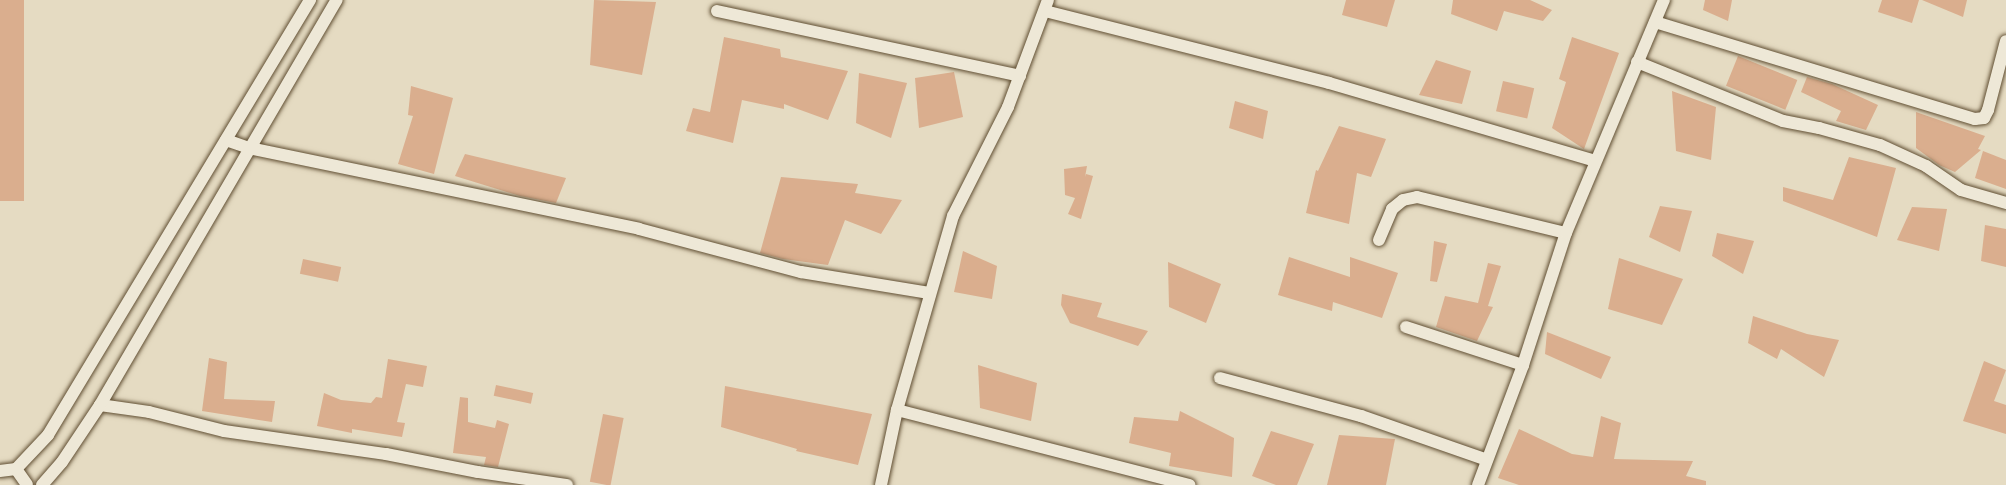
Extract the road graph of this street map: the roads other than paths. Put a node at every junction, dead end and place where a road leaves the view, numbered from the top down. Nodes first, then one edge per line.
1 (310, 0) edge
2 (337, 0) edge
3 (1664, 0) edge
4 (1047, 6) edge
5 (717, 11) dead end
6 (1654, 22) junction
7 (2006, 41) edge
8 (1637, 62) junction
9 (1020, 76) junction
10 (226, 140) junction
11 (249, 147) junction
12 (1595, 161) junction
13 (2006, 203) edge
14 (1566, 233) junction
15 (1379, 240) dead end
16 (929, 293) junction
17 (1406, 327) dead end
18 (1523, 365) junction
19 (1220, 378) dead end
20 (100, 405) junction
21 (897, 410) junction
22 (1487, 460) junction
23 (16, 469) junction
24 (0, 471) edge
25 (27, 485) edge
26 (42, 485) edge
27 (567, 485) edge
28 (880, 485) edge
29 (1190, 485) edge
30 (1478, 485) edge

1 - 10 street
2 - 11 street
3 - 6 street
4 - 9 street
4 - 12 street
5 - 9 street
6 - 7 street
6 - 8 street
8 - 12 street
8 - 13 street
9 - 16 street
10 - 11 street
10 - 23 street
11 - 16 street
11 - 20 street
12 - 14 street
14 - 15 street
14 - 18 street
16 - 21 street
17 - 18 street
18 - 22 street
19 - 22 street
20 - 26 street
20 - 27 street
21 - 28 street
21 - 29 street
22 - 30 street
23 - 24 street
23 - 25 street

